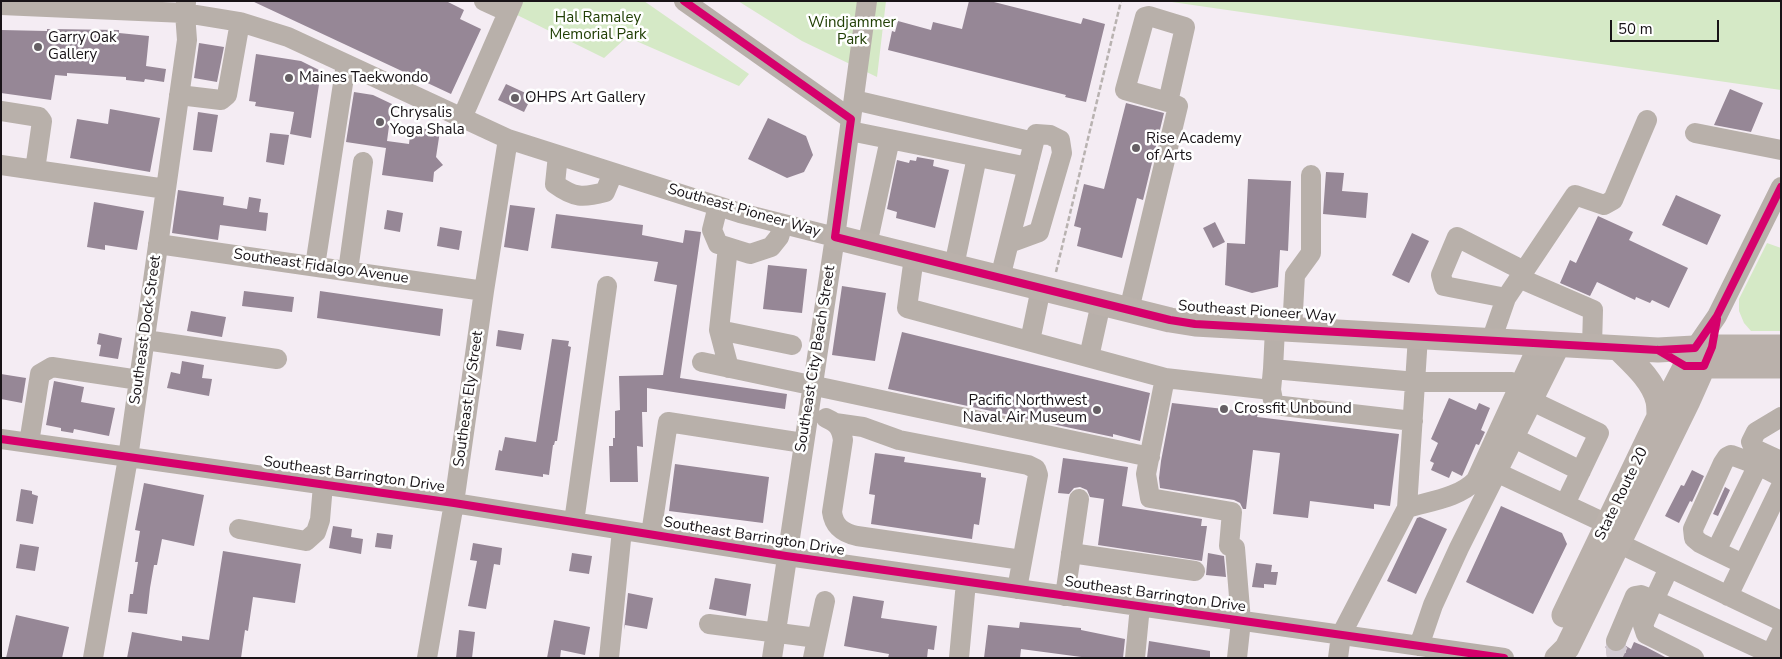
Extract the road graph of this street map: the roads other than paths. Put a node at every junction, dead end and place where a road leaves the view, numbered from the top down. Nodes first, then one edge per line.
1 (484, 1) edge
2 (684, 1) edge
3 (867, 1) edge
4 (1, 5) edge
5 (511, 6) edge
6 (185, 7) edge
7 (240, 22) junction
8 (346, 64) junction
9 (179, 95) junction
10 (854, 100) junction
11 (1168, 102) dead end
12 (1, 111) edge
13 (462, 118) junction
14 (1647, 120) dead end
15 (850, 125) junction
16 (1695, 133) dead end
17 (508, 139) junction
18 (890, 139) junction
19 (1034, 142) junction
20 (1781, 150) edge
21 (558, 155) junction
22 (977, 157) junction
23 (364, 162) dead end
24 (1, 165) edge
25 (1028, 167) junction
26 (35, 170) junction
27 (613, 172) junction
28 (1311, 175) dead end
29 (166, 189) junction
30 (1779, 193) edge
31 (718, 206) junction
32 (783, 224) junction
33 (835, 237) junction
34 (158, 244) junction
35 (1009, 244) junction
36 (866, 245) junction
37 (728, 247) junction
38 (914, 256) junction
39 (315, 266) junction
40 (954, 266) junction
41 (348, 271) junction
42 (1522, 274) junction
43 (1000, 278) junction
44 (607, 286) dead end
45 (1046, 290) junction
46 (484, 291) junction
47 (1506, 298) junction
48 (1101, 303) junction
49 (1128, 310) junction
50 (1283, 329) junction
51 (719, 330) junction
52 (1418, 336) junction
53 (144, 340) junction
54 (1491, 340) junction
55 (1030, 341) junction
56 (1550, 344) junction
57 (792, 345) dead end
58 (1592, 346) junction
59 (1781, 347) edge
60 (1618, 348) junction
61 (1088, 357) junction
62 (1699, 357) junction
63 (277, 359) dead end
64 (702, 362) dead end
65 (1781, 366) edge
66 (728, 368) junction
67 (1273, 369) junction
68 (1164, 378) junction
69 (139, 380) junction
70 (1416, 382) junction
71 (1512, 382) dead end
72 (812, 385) junction
73 (1271, 390) junction
74 (1532, 401) junction
75 (809, 410) junction
76 (1659, 417) junction
77 (1781, 417) edge
78 (1413, 421) junction
79 (835, 423) junction
80 (1514, 438) junction
81 (1, 439) edge
82 (29, 443) junction
83 (803, 444) junction
84 (128, 458) junction
85 (1150, 458) junction
86 (1781, 461) edge
87 (1758, 465) junction
88 (1581, 471) junction
89 (1496, 472) junction
90 (1781, 477) edge
91 (323, 485) junction
92 (1781, 486) edge
93 (1079, 499) dead end
94 (454, 503) junction
95 (1565, 504) junction
96 (1407, 508) junction
97 (574, 522) junction
98 (239, 528) dead end
99 (622, 530) junction
100 (651, 534) junction
101 (1612, 534) junction
102 (893, 542) junction
103 (1716, 550) junction
104 (1071, 553) junction
105 (786, 556) junction
106 (1022, 560) junction
107 (1743, 564) junction
108 (1669, 568) junction
109 (1195, 570) dead end
110 (890, 571) junction
111 (966, 582) junction
112 (1017, 589) junction
113 (1065, 596) junction
114 (1728, 596) junction
115 (1654, 600) junction
116 (824, 601) dead end
117 (1140, 606) junction
118 (1241, 621) junction
119 (1781, 621) edge
120 (709, 624) dead end
121 (776, 632) junction
122 (1781, 633) edge
123 (1341, 635) junction
124 (817, 638) junction
125 (1616, 641) dead end
126 (1419, 646) junction
127 (1446, 654) edge
128 (1770, 656) edge
129 (93, 658) edge
130 (427, 658) edge
131 (609, 658) edge
132 (772, 658) edge
133 (813, 658) edge
134 (959, 658) edge
135 (1135, 658) edge
136 (1237, 658) edge
137 (1338, 658) edge
138 (1504, 658) edge
139 (1550, 658) edge
140 (1557, 658) edge
141 (1694, 658) edge

1 - 5 street
2 - 15 street
3 - 10 street, Southeast City Beach Street
4 - 6 street, Southeast Pioneer Way
5 - 13 street
6 - 7 street, Southeast Pioneer Way
6 - 9 street, Southeast Dock Street
7 - 8 street, Southeast Pioneer Way
7 - 9 street
8 - 13 street, Southeast Pioneer Way
8 - 39 street
9 - 29 street, Southeast Dock Street
10 - 15 street, Southeast City Beach Street
10 - 19 street
11 - 49 street
12 - 26 street
13 - 17 street, Southeast Pioneer Way
14 - 42 street
15 - 18 street
15 - 33 street, Southeast City Beach Street
16 - 20 street
17 - 21 street, Southeast Pioneer Way
17 - 46 street, Southeast Ely Street
18 - 22 street
18 - 36 street
19 - 25 street
19 - 35 street
21 - 27 street, Southeast Pioneer Way
21 - 27 street
22 - 25 street
22 - 40 street
23 - 41 street
24 - 26 street
25 - 35 street
26 - 29 street
27 - 31 street, Southeast Pioneer Way
28 - 50 street
29 - 34 street, Southeast Dock Street
30 - 62 street
31 - 32 street, Southeast Pioneer Way
31 - 37 street
32 - 33 street, Southeast Pioneer Way
32 - 37 street
33 - 36 main road, Southeast Pioneer Way
33 - 72 street, Southeast City Beach Street
34 - 39 street, Southeast Fidalgo Avenue
34 - 53 street, Southeast Dock Street
35 - 43 street
36 - 38 main road, Southeast Pioneer Way
37 - 51 street
38 - 40 main road, Southeast Pioneer Way
38 - 55 street
39 - 41 street, Southeast Fidalgo Avenue
40 - 43 main road, Southeast Pioneer Way
41 - 46 street, Southeast Fidalgo Avenue
42 - 47 street
42 - 47 street
42 - 58 street
43 - 45 main road, Southeast Pioneer Way
44 - 97 street
45 - 48 main road, Southeast Pioneer Way
45 - 55 street
46 - 94 street, Southeast Ely Street
47 - 54 street
48 - 49 main road, Southeast Pioneer Way
48 - 61 street
49 - 50 main road, Southeast Pioneer Way
50 - 52 main road, Southeast Pioneer Way
50 - 67 street
51 - 57 street
51 - 66 street
52 - 54 main road, Southeast Pioneer Way
52 - 70 street
53 - 63 street
53 - 69 street, Southeast Dock Street
54 - 56 main road, Southeast Pioneer Way
55 - 61 street
56 - 58 main road, Southeast Pioneer Way
56 - 74 street
56 - 96 street
58 - 60 main road, Southeast Pioneer Way
59 - 62 main road
60 - 62 main road, Southeast Pioneer Way
60 - 76 main road
61 - 68 street
62 - 65 main road
62 - 76 main road, State Route 20
62 - 101 main road, State Route 20
64 - 66 street
66 - 72 street
67 - 70 street
67 - 73 street
68 - 73 street
68 - 85 street
69 - 82 street
69 - 84 street, Southeast Dock Street
70 - 71 street
70 - 78 street
72 - 75 street, Southeast City Beach Street
72 - 85 street
73 - 78 street
74 - 80 street
74 - 88 street
75 - 79 street
75 - 83 street, Southeast City Beach Street
76 - 101 main road, State Route 20
77 - 86 street
78 - 96 street
79 - 102 street
79 - 106 street
80 - 88 street
80 - 89 street
81 - 82 street, Southeast Barrington Drive
82 - 84 street, Southeast Barrington Drive
83 - 100 street
83 - 105 street, Southeast City Beach Street
84 - 91 street, Southeast Barrington Drive
84 - 129 street, Southeast Dock Street
85 - 118 street
87 - 90 street
87 - 103 street
87 - 103 street
88 - 95 street
89 - 95 street
89 - 126 street
91 - 94 street, Southeast Barrington Drive
91 - 98 street
92 - 107 street
93 - 104 street
94 - 97 street, Southeast Barrington Drive
94 - 130 street, Southeast Ely Street
95 - 101 street
96 - 123 street
97 - 99 street, Southeast Barrington Drive
99 - 100 street, Southeast Barrington Drive
99 - 131 street
100 - 105 street, Southeast Barrington Drive
101 - 108 street
101 - 139 main road, State Route 20
101 - 140 main road, State Route 20
102 - 106 street
102 - 110 street
103 - 107 street
104 - 109 street
104 - 113 street
105 - 110 street, Southeast Barrington Drive
105 - 121 street, Southeast City Beach Street
106 - 112 street
107 - 114 street
108 - 114 street
108 - 115 street
110 - 111 street, Southeast Barrington Drive
111 - 112 street, Southeast Barrington Drive
111 - 134 street
112 - 113 street, Southeast Barrington Drive
113 - 117 street, Southeast Barrington Drive
114 - 119 street
115 - 125 street
115 - 128 street
115 - 141 street
116 - 124 street
117 - 118 street, Southeast Barrington Drive
117 - 135 street
118 - 123 street, Southeast Barrington Drive
118 - 136 street
120 - 121 street
121 - 124 street
121 - 132 street, Southeast City Beach Street
122 - 128 street
123 - 126 street, Southeast Barrington Drive
123 - 137 street
124 - 133 street
126 - 127 street, Southeast Barrington Drive
127 - 138 street, Southeast Barrington Drive

